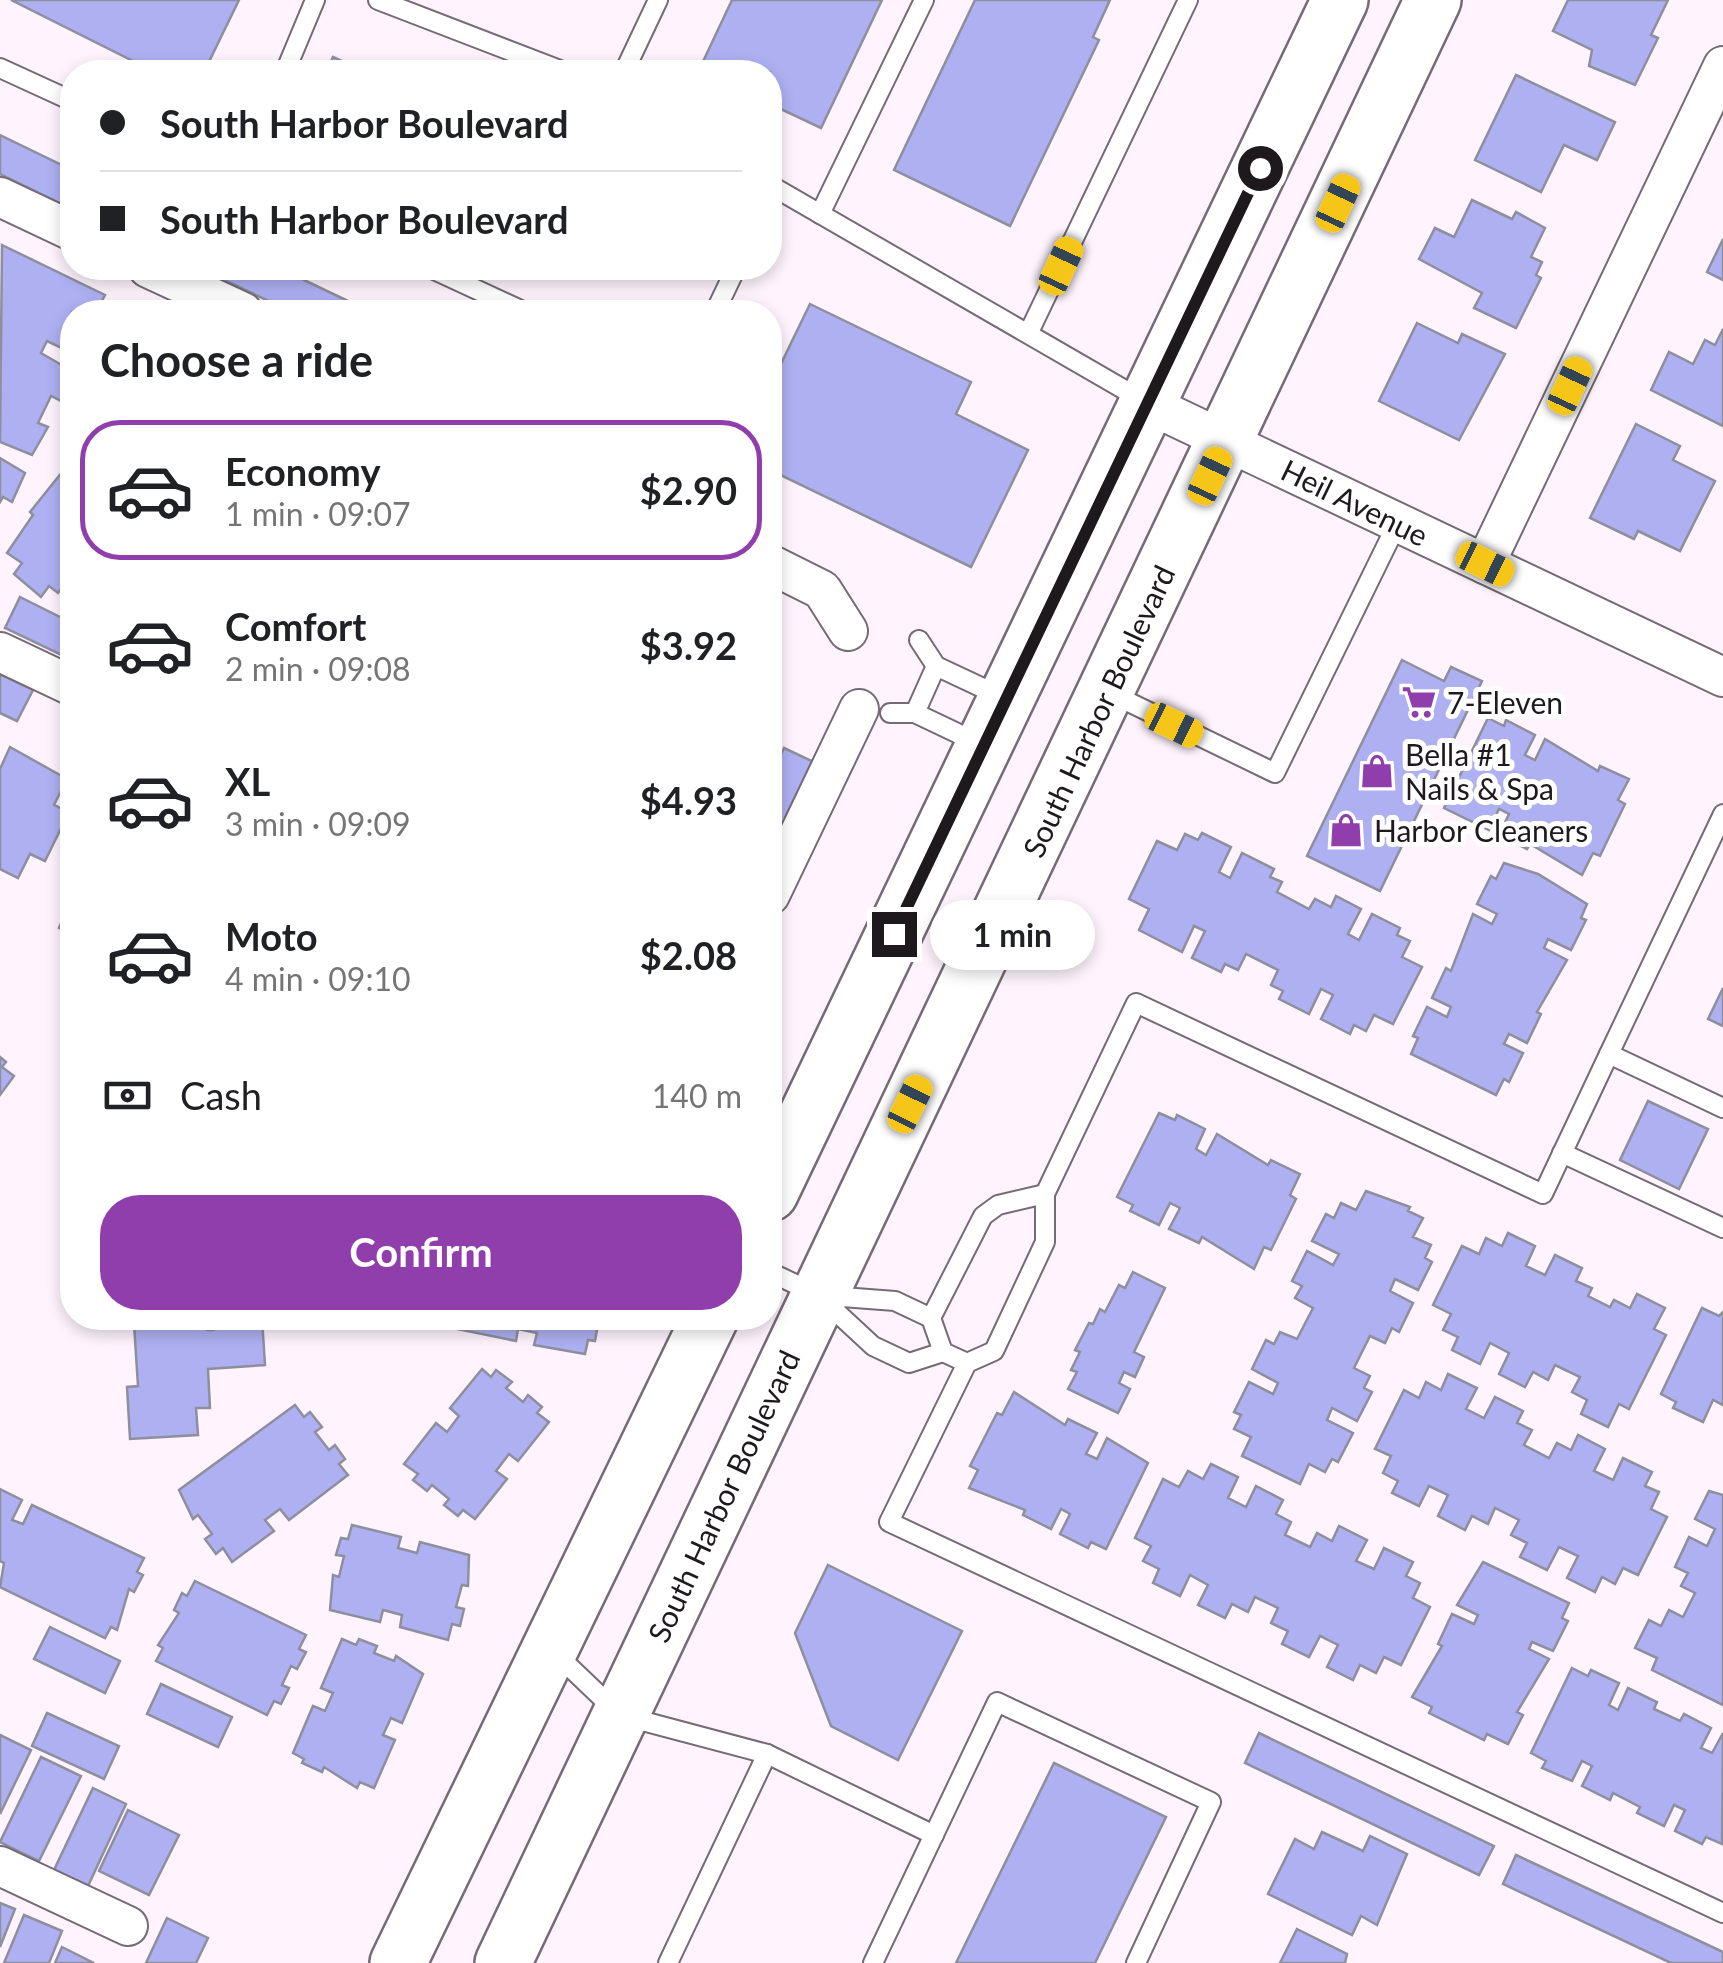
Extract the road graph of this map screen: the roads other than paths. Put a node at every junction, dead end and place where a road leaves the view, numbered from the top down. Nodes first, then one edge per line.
1 (315, 0) edge
2 (378, 0) edge
3 (658, 0) edge
4 (924, 0) edge
5 (1188, 0) edge
6 (1340, 0) edge
7 (1433, 0) edge
8 (290, 60) edge
9 (534, 60) edge
10 (630, 60) edge
11 (1723, 66) edge
12 (0, 68) edge
13 (60, 96) edge
14 (782, 195) edge
15 (0, 197) edge
16 (820, 214) junction
17 (60, 226) edge
18 (174, 280) edge
19 (456, 280) edge
20 (217, 300) edge
21 (499, 300) edge
22 (1029, 332) junction
23 (1148, 404) junction
24 (1227, 440) junction
25 (1398, 522) junction
26 (1485, 564) junction
27 (782, 570) edge
28 (848, 631) dead end
29 (919, 640) dead end
30 (0, 652) edge
31 (936, 666) junction
32 (1723, 677) edge
33 (60, 680) edge
34 (1108, 692) junction
35 (874, 711) joint
36 (915, 714) junction
37 (996, 723) junction
38 (1723, 814) edge
39 (782, 873) edge
40 (1609, 1054) junction
41 (1723, 1108) edge
42 (1562, 1153) junction
43 (782, 1168) edge
44 (1046, 1194) junction
45 (1723, 1228) edge
46 (782, 1278) edge
47 (818, 1296) junction
48 (931, 1318) junction
49 (704, 1330) edge
50 (944, 1352) junction
51 (967, 1363) junction
52 (550, 1648) junction
53 (620, 1715) junction
54 (767, 1754) junction
55 (934, 1835) junction
56 (0, 1866) edge
57 (1723, 1914) edge
58 (128, 1926) dead end
59 (398, 1963) edge
60 (504, 1963) edge
61 (668, 1963) edge
62 (873, 1963) edge
63 (1136, 1963) edge

1 - 8 lane
2 - 9 lane
3 - 10 lane
4 - 16 lane
5 - 22 lane
6 - 23 main road
7 - 24 main road, South Harbor Boulevard
11 - 26 street
12 - 13 lane
14 - 16 lane
15 - 17 street
16 - 22 lane
18 - 20 street
19 - 21 lane
22 - 23 lane
23 - 24 street, Heil Avenue
23 - 37 main road
24 - 25 street, Heil Avenue
24 - 34 main road, South Harbor Boulevard
25 - 26 street, Heil Avenue
25 - 34 lane
26 - 32 street, Heil Avenue
27 - 28 street
29 - 31 lane
30 - 33 street
31 - 36 lane
31 - 37 lane
34 - 47 main road, South Harbor Boulevard
35 - 36 lane
35 - 39 street
36 - 37 lane
37 - 43 main road
38 - 40 lane
40 - 41 lane
40 - 42 lane
42 - 44 lane
42 - 45 lane
44 - 48 lane
44 - 51 lane
46 - 47 lane
47 - 48 lane
47 - 50 lane
47 - 53 main road, South Harbor Boulevard
48 - 50 lane
49 - 52 main road
50 - 51 lane
51 - 57 lane
52 - 53 lane
52 - 59 main road
53 - 54 lane
53 - 60 main road, South Harbor Boulevard
54 - 55 lane
54 - 61 lane
55 - 62 lane
55 - 63 lane
56 - 58 street

